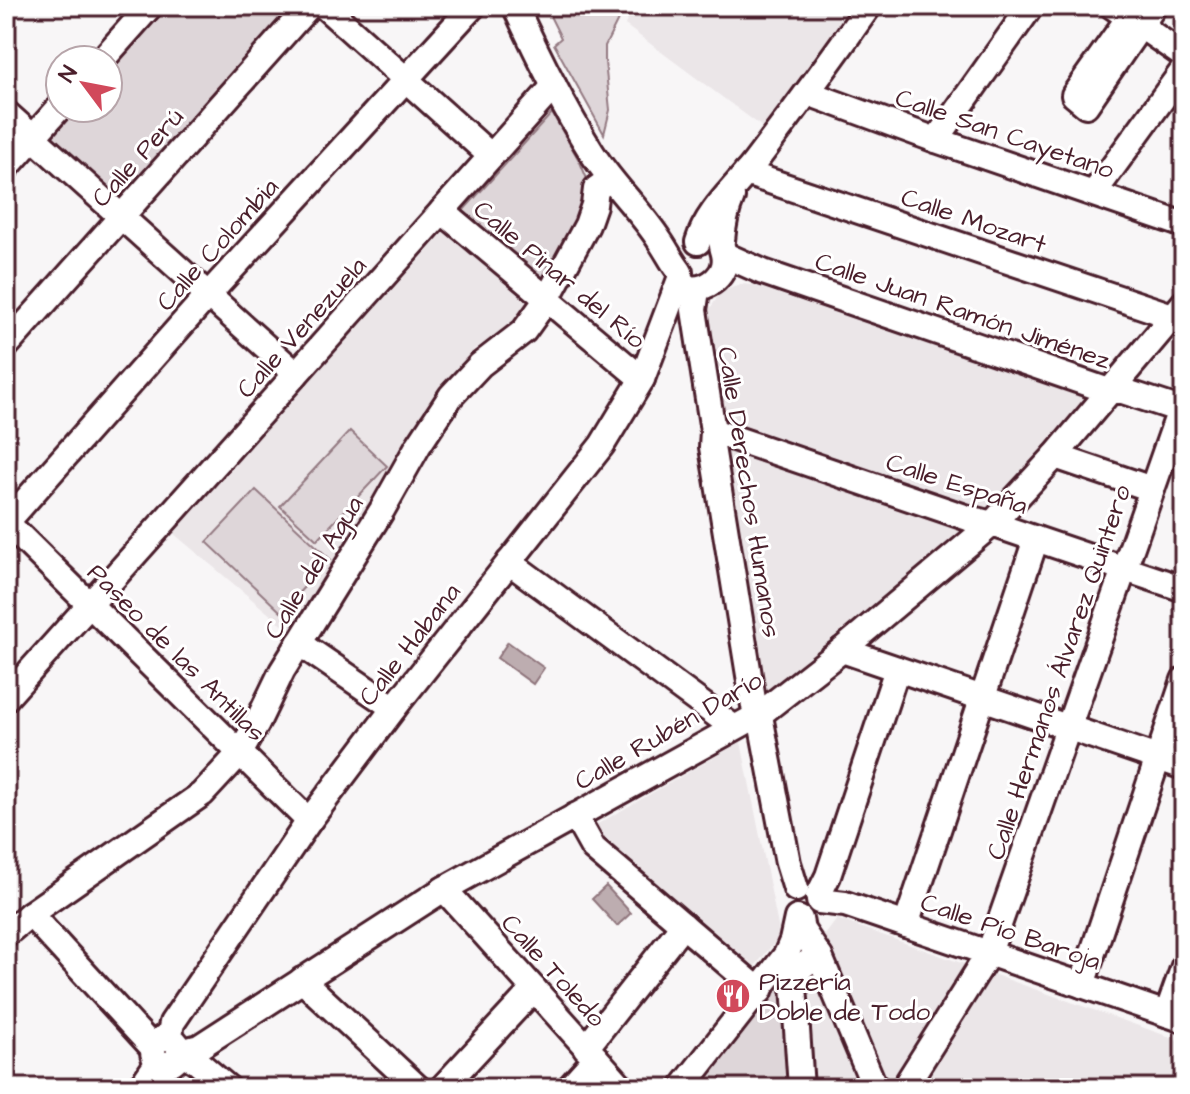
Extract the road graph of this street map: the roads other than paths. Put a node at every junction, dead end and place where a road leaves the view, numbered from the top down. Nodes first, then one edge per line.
1 (150, 6) edge
2 (309, 6) edge
3 (324, 6) edge
4 (473, 6) edge
5 (515, 6) edge
6 (869, 6) edge
7 (1031, 6) edge
8 (1134, 12) edge
9 (116, 44) edge
10 (1184, 56) edge
11 (1184, 69) edge
12 (406, 80) junction
13 (554, 86) junction
14 (808, 93) junction
15 (6, 113) edge
16 (45, 124) edge
17 (33, 138) junction
18 (936, 140) junction
19 (491, 156) junction
20 (6, 168) edge
21 (610, 179) junction
22 (742, 179) junction
23 (1094, 193) junction
24 (442, 211) junction
25 (121, 217) junction
26 (1184, 225) edge
27 (699, 262) junction
28 (208, 295) junction
29 (547, 299) junction
30 (1180, 313) edge
31 (6, 346) edge
32 (296, 374) junction
33 (642, 379) junction
34 (1109, 391) junction
35 (1182, 410) edge
36 (713, 431) junction
37 (1055, 456) junction
38 (1152, 489) junction
39 (6, 523) edge
40 (992, 524) junction
41 (1036, 539) junction
42 (509, 562) junction
43 (1124, 568) junction
44 (1184, 589) edge
45 (90, 605) junction
46 (299, 643) junction
47 (842, 650) junction
48 (897, 669) junction
49 (1184, 680) edge
50 (6, 698) edge
51 (982, 698) junction
52 (394, 708) junction
53 (760, 714) junction
54 (733, 727) junction
55 (1068, 728) junction
56 (240, 753) junction
57 (1157, 758) junction
58 (1184, 767) edge
59 (575, 816) junction
60 (309, 821) junction
61 (444, 889) junction
62 (807, 907) junction
63 (30, 914) junction
64 (683, 925) junction
65 (906, 925) junction
66 (6, 934) edge
67 (989, 953) junction
68 (820, 957) junction
69 (1184, 966) edge
70 (302, 980) junction
71 (1082, 985) junction
72 (534, 989) junction
73 (760, 991) junction
74 (1176, 1017) edge
75 (165, 1050) junction
76 (591, 1053) junction
77 (140, 1088) edge
78 (228, 1088) edge
79 (418, 1088) edge
80 (442, 1088) edge
81 (569, 1088) edge
82 (623, 1088) edge
83 (682, 1088) edge
84 (801, 1088) edge
85 (875, 1088) edge
86 (904, 1088) edge

1 - 9 street
2 - 25 street, Calle Perú
3 - 12 street
4 - 12 street, Calle Colombia
5 - 13 street
6 - 14 street, Calle Habana
7 - 18 street
8 - 10 street
11 - 23 street
12 - 19 street
12 - 28 street, Calle Colombia
13 - 19 street, Calle Venezuela
13 - 21 street
14 - 18 street, Calle San Cayetano
14 - 22 street, Calle Habana
15 - 17 street
16 - 17 street
17 - 20 street
17 - 25 street
18 - 23 street, Calle San Cayetano
19 - 24 street, Calle Venezuela
21 - 27 street, Calle Juan Ramón Jiménez
21 - 29 street, Calle del Agua
22 - 27 street, Calle Habana
22 - 30 street, Calle Mozart
23 - 26 street, Calle San Cayetano
24 - 29 street, Calle Pinar del Río
24 - 32 street, Calle Venezuela
25 - 28 street
25 - 31 street, Calle Perú
27 - 33 street, Calle Habana
27 - 34 street, Calle Juan Ramón Jiménez
27 - 36 street, Calle Derechos Humanos
28 - 32 street
28 - 39 street, Calle Colombia
29 - 33 street, Calle Pinar del Río
29 - 46 street, Calle del Agua
30 - 34 street, Calle Rubén Darío
32 - 45 street, Calle Venezuela
33 - 42 street, Calle Habana
34 - 35 street, Calle Juan Ramón Jiménez
34 - 37 street, Calle Rubén Darío
35 - 38 street, Calle Hermanos Álvarez Quintero
36 - 40 street, Calle España
36 - 53 street, Calle Derechos Humanos
37 - 38 street
37 - 40 street, Calle Rubén Darío
38 - 43 street, Calle Hermanos Álvarez Quintero
39 - 45 street, Paseo de las Antillas
40 - 41 street, Calle España
40 - 47 street, Calle Rubén Darío
41 - 43 street, Calle España
41 - 51 street
42 - 52 street, Calle Habana
42 - 54 street
43 - 44 street, Calle España
43 - 55 street, Calle Hermanos Álvarez Quintero
45 - 50 street, Calle Venezuela
45 - 56 street, Paseo de las Antillas
46 - 52 street
46 - 56 street, Calle del Agua
47 - 48 street
47 - 53 street, Calle Rubén Darío
48 - 51 street
48 - 62 street
49 - 57 street
51 - 55 street
51 - 65 street
52 - 60 street, Calle Habana
53 - 54 street, Calle Rubén Darío
53 - 62 street, Calle Derechos Humanos
54 - 59 street, Calle Rubén Darío
55 - 57 street
55 - 67 street, Calle Hermanos Álvarez Quintero
56 - 60 street, Paseo de las Antillas
56 - 63 street, Calle del Agua
57 - 58 street
57 - 71 street
59 - 61 street, Calle Rubén Darío
59 - 64 street
60 - 75 street, Calle Habana
61 - 70 street, Calle Rubén Darío
61 - 72 street, Calle Toledo
62 - 65 street, Calle Pío Baroja
62 - 68 street, Calle Derechos Humanos
62 - 73 street
63 - 66 street, Calle del Agua
63 - 75 street
64 - 73 street
64 - 76 street
65 - 67 street, Calle Pío Baroja
67 - 71 street, Calle Pío Baroja
67 - 86 street, Calle Hermanos Álvarez Quintero
68 - 84 street
68 - 85 street, Calle Derechos Humanos
69 - 74 street
70 - 75 street, Calle Rubén Darío
70 - 79 street
71 - 74 street, Calle Pío Baroja
72 - 76 street, Calle Toledo
72 - 80 street
73 - 83 street
75 - 77 street, Calle Habana
75 - 78 street
76 - 81 street
76 - 82 street, Calle Toledo

